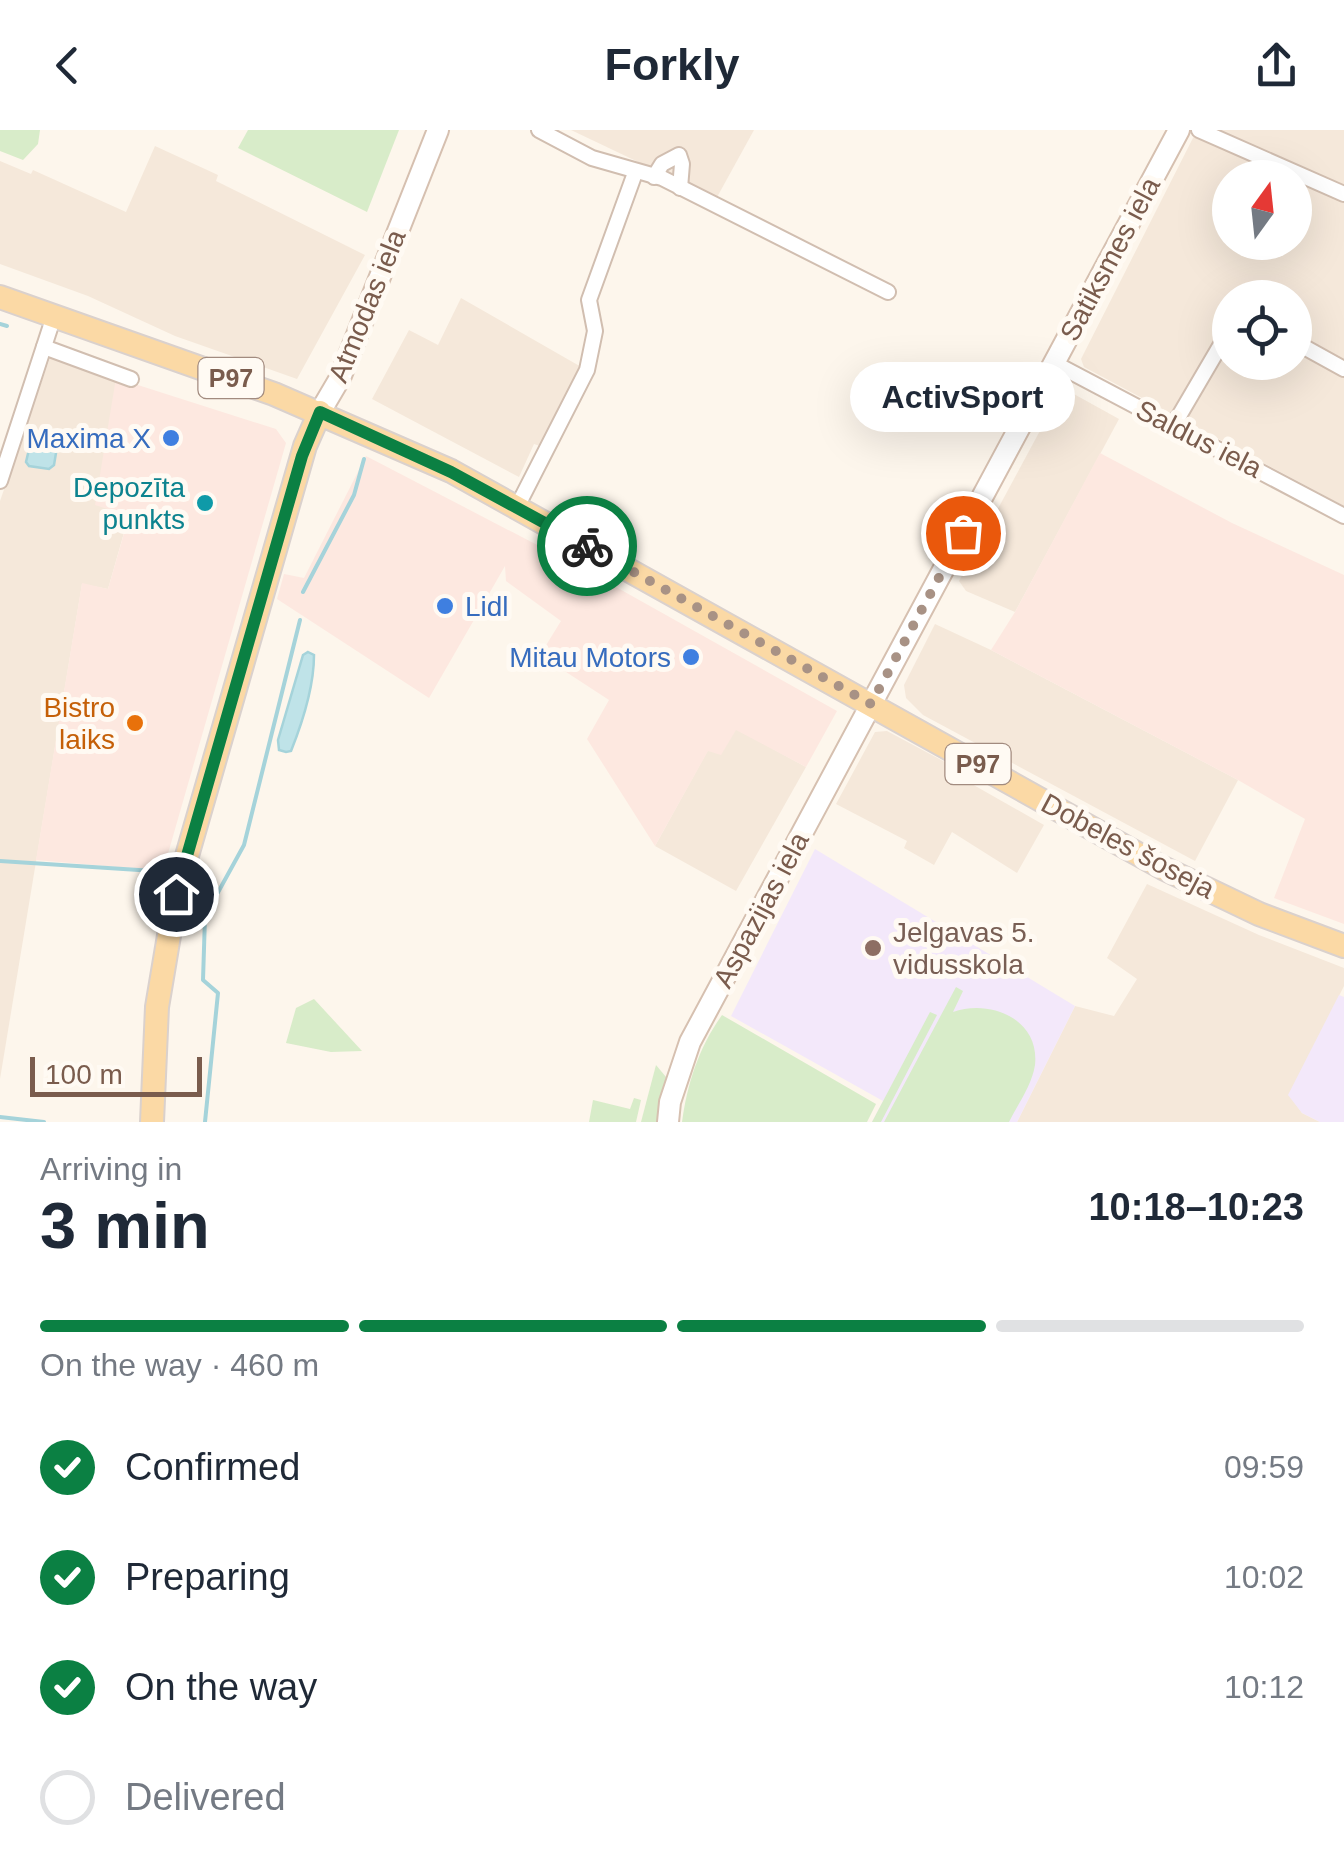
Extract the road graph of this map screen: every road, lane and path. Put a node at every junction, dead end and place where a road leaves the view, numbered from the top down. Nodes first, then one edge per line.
1 (438, 130) edge
2 (538, 130) edge
3 (1179, 130) edge
4 (1198, 130) edge
5 (635, 173) junction
6 (654, 177) junction
7 (680, 188) junction
8 (1344, 194) edge
9 (888, 292) dead end
10 (0, 297) edge
11 (54, 316) junction
12 (44, 347) junction
13 (1312, 351) edge
14 (1212, 360) edge
15 (1054, 363) junction
16 (1344, 369) edge
17 (131, 379) dead end
18 (320, 412) junction
19 (1170, 426) junction
20 (0, 481) edge
21 (517, 508) junction
22 (1344, 516) edge
23 (871, 704) junction
24 (1344, 946) edge
25 (152, 1122) edge
26 (668, 1122) edge

1 - 18 street, Atmodas iela
2 - 5 street
3 - 15 street, Satiksmes iela
4 - 8 street
5 - 6 street
5 - 21 street
6 - 7 street
6 - 7 street
7 - 9 street
10 - 11 main road, Dobeles šoseja / P97
11 - 12 street
11 - 18 main road, Dobeles šoseja / P97
12 - 17 street
12 - 20 street
13 - 16 street
14 - 19 street
15 - 19 street, Saldus iela
15 - 23 street, Satiksmes iela
18 - 21 main road, Dobeles šoseja / P97
18 - 25 main road, Atmodas iela
19 - 22 street, Saldus iela
21 - 23 main road, Dobeles šoseja / P97
23 - 24 main road, Dobeles šoseja / P97
23 - 26 street, Aspazijas iela

